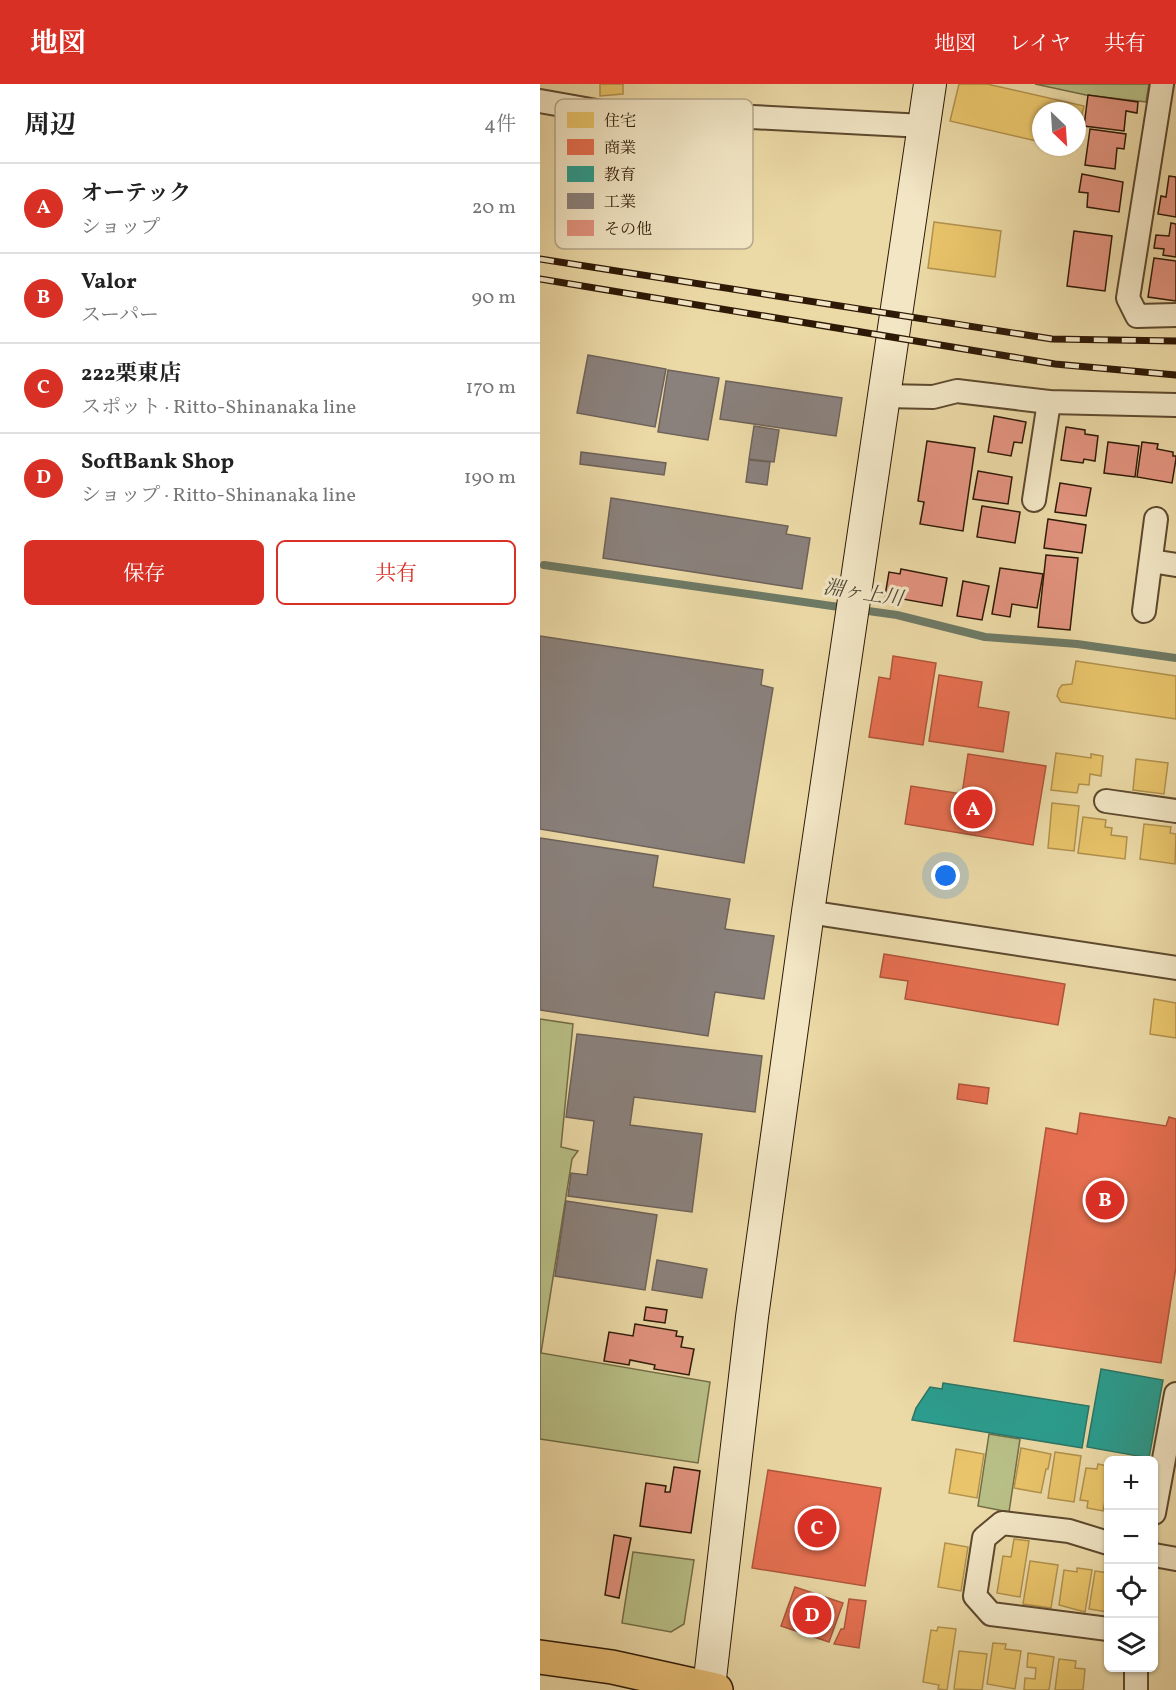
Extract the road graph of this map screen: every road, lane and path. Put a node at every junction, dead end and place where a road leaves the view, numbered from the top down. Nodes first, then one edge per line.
1 (930, 84) edge
2 (1162, 84) edge
3 (753, 117) edge
4 (924, 126) junction
5 (1176, 315) edge
6 (884, 396) junction
7 (1049, 402) junction
8 (1176, 405) edge
9 (1034, 500) dead end
10 (1156, 519) dead end
11 (1151, 561) junction
12 (1176, 565) edge
13 (1144, 611) dead end
14 (1106, 801) dead end
15 (1176, 811) edge
16 (808, 912) junction
17 (1176, 968) edge
18 (1176, 1394) edge
19 (1174, 1422) edge
20 (1155, 1510) edge
21 (1104, 1542) edge
22 (1158, 1556) edge
23 (1176, 1559) edge
24 (1104, 1628) edge
25 (540, 1657) edge
26 (1136, 1672) edge
27 (713, 1689) edge
28 (1136, 1690) edge

1 - 4 street
2 - 5 street
3 - 4 street
4 - 6 street
6 - 7 street
6 - 16 street
7 - 8 street
7 - 9 street
10 - 11 street
11 - 12 street
11 - 13 street
14 - 15 street
16 - 17 street
16 - 27 street
18 - 19 street
19 - 20 street
21 - 24 street
22 - 23 street
25 - 27 main road
26 - 28 street

